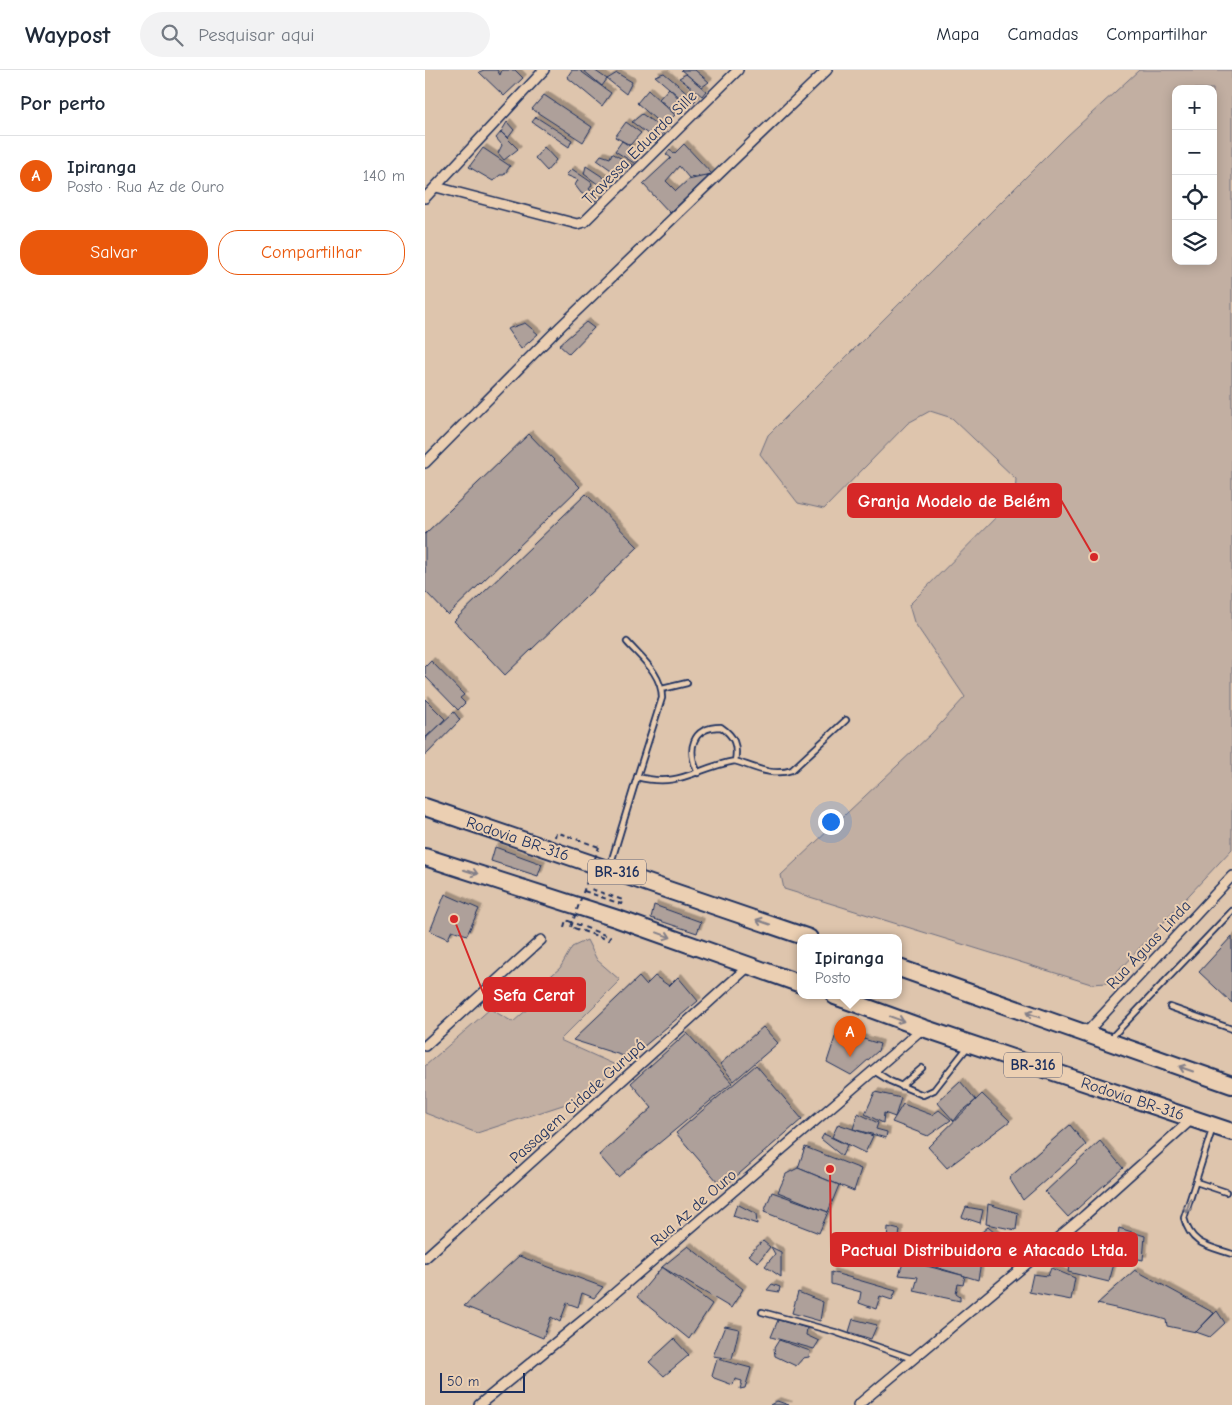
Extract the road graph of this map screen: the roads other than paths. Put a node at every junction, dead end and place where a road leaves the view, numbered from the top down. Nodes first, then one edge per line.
1 (544, 70) edge
2 (738, 70) edge
3 (827, 70) edge
4 (436, 187) junction
5 (425, 198) edge
6 (425, 463) edge
7 (627, 642) dead end
8 (687, 683) dead end
9 (662, 689) junction
10 (846, 720) dead end
11 (735, 761) junction
12 (698, 773) junction
13 (637, 777) junction
14 (425, 807) edge
15 (425, 857) edge
16 (609, 870) junction
17 (1232, 876) edge
18 (1232, 911) edge
19 (797, 934) edge
20 (541, 940) dead end
21 (749, 966) junction
22 (902, 969) edge
23 (797, 983) edge
24 (843, 999) edge
25 (1170, 1007) dead end
26 (923, 1028) junction
27 (1232, 1029) edge
28 (1086, 1034) junction
29 (1108, 1041) junction
30 (970, 1044) junction
31 (425, 1046) edge
32 (922, 1068) dead end
33 (874, 1071) junction
34 (1229, 1081) edge
35 (901, 1086) junction
36 (1193, 1118) junction
37 (1213, 1126) junction
38 (1232, 1132) edge
39 (1195, 1182) junction
40 (1226, 1192) dead end
41 (1232, 1254) edge
42 (425, 1258) edge
43 (762, 1312) dead end
44 (913, 1359) junction
45 (479, 1405) edge
46 (858, 1405) edge

1 - 4 street
2 - 4 street, Travessa Eduardo Sille
3 - 6 street
4 - 5 street
7 - 9 lane
8 - 9 lane
9 - 13 lane
10 - 11 lane
11 - 12 lane
11 - 12 lane
12 - 13 lane
13 - 16 lane
14 - 16 highway, Rodovia BR-316 / BR-316
15 -> 21 highway, BR-316
19 -> 16 highway, Rodovia BR-316 / BR-316
17 - 28 street, Rua Águas Linda
18 - 29 lane
20 - 31 street
21 - 23 highway, BR-316
21 - 42 street, Passagem Cidade Gurupá
28 -> 22 highway
24 -> 26 highway, Rodovia BR-316 / BR-316
25 - 27 lane
26 - 30 highway, Rodovia BR-316 / BR-316
26 - 33 street, Rua Az de Ouro
28 - 29 highway
34 -> 29 highway
30 - 35 lane
30 - 36 highway, Rodovia BR-316 / BR-316
32 - 35 lane
33 - 35 lane
33 - 45 street, Rua Az de Ouro
36 - 37 highway, Rodovia BR-316 / BR-316
36 - 44 street
37 - 38 highway, Rodovia BR-316 / BR-316
37 - 39 lane
39 - 40 lane
39 -> 41 lane
43 - 44 lane
44 - 46 street

